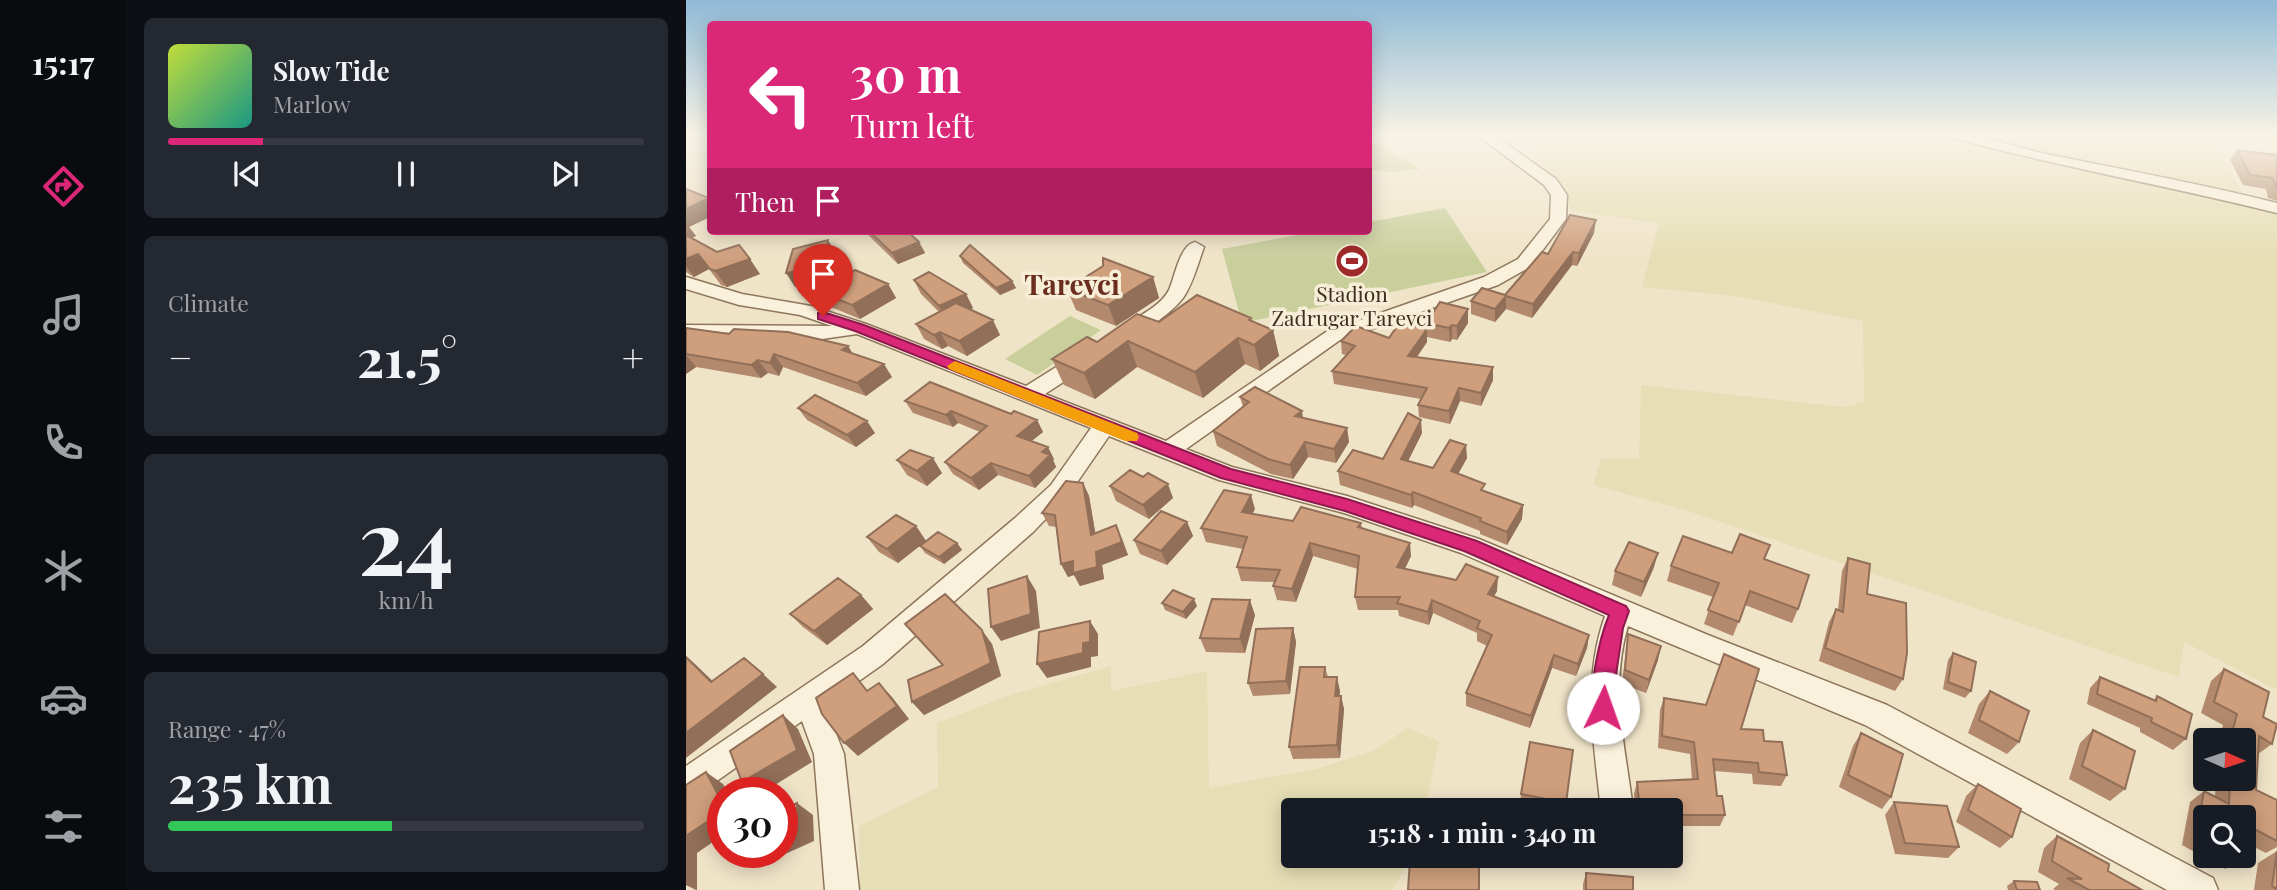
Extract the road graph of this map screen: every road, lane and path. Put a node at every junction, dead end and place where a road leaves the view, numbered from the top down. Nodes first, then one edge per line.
1 (1543, 177) edge
2 (2136, 177) edge
3 (2277, 208) edge
4 (1195, 247) dead end
5 (686, 283) edge
6 (859, 328) junction
7 (689, 334) edge
8 (1028, 396) junction
9 (1104, 426) junction
10 (1167, 451) junction
11 (1620, 611) junction
12 (809, 701) junction
13 (686, 784) edge
14 (1615, 798) edge
15 (842, 890) edge
16 (2201, 890) edge

1 - 10 street
2 - 3 street
4 - 8 street
5 - 6 street
6 - 7 street
6 - 8 street
8 - 9 street
9 - 10 street
9 - 12 street
10 - 11 street
11 - 14 street
11 - 16 street
12 - 13 street
12 - 15 street

